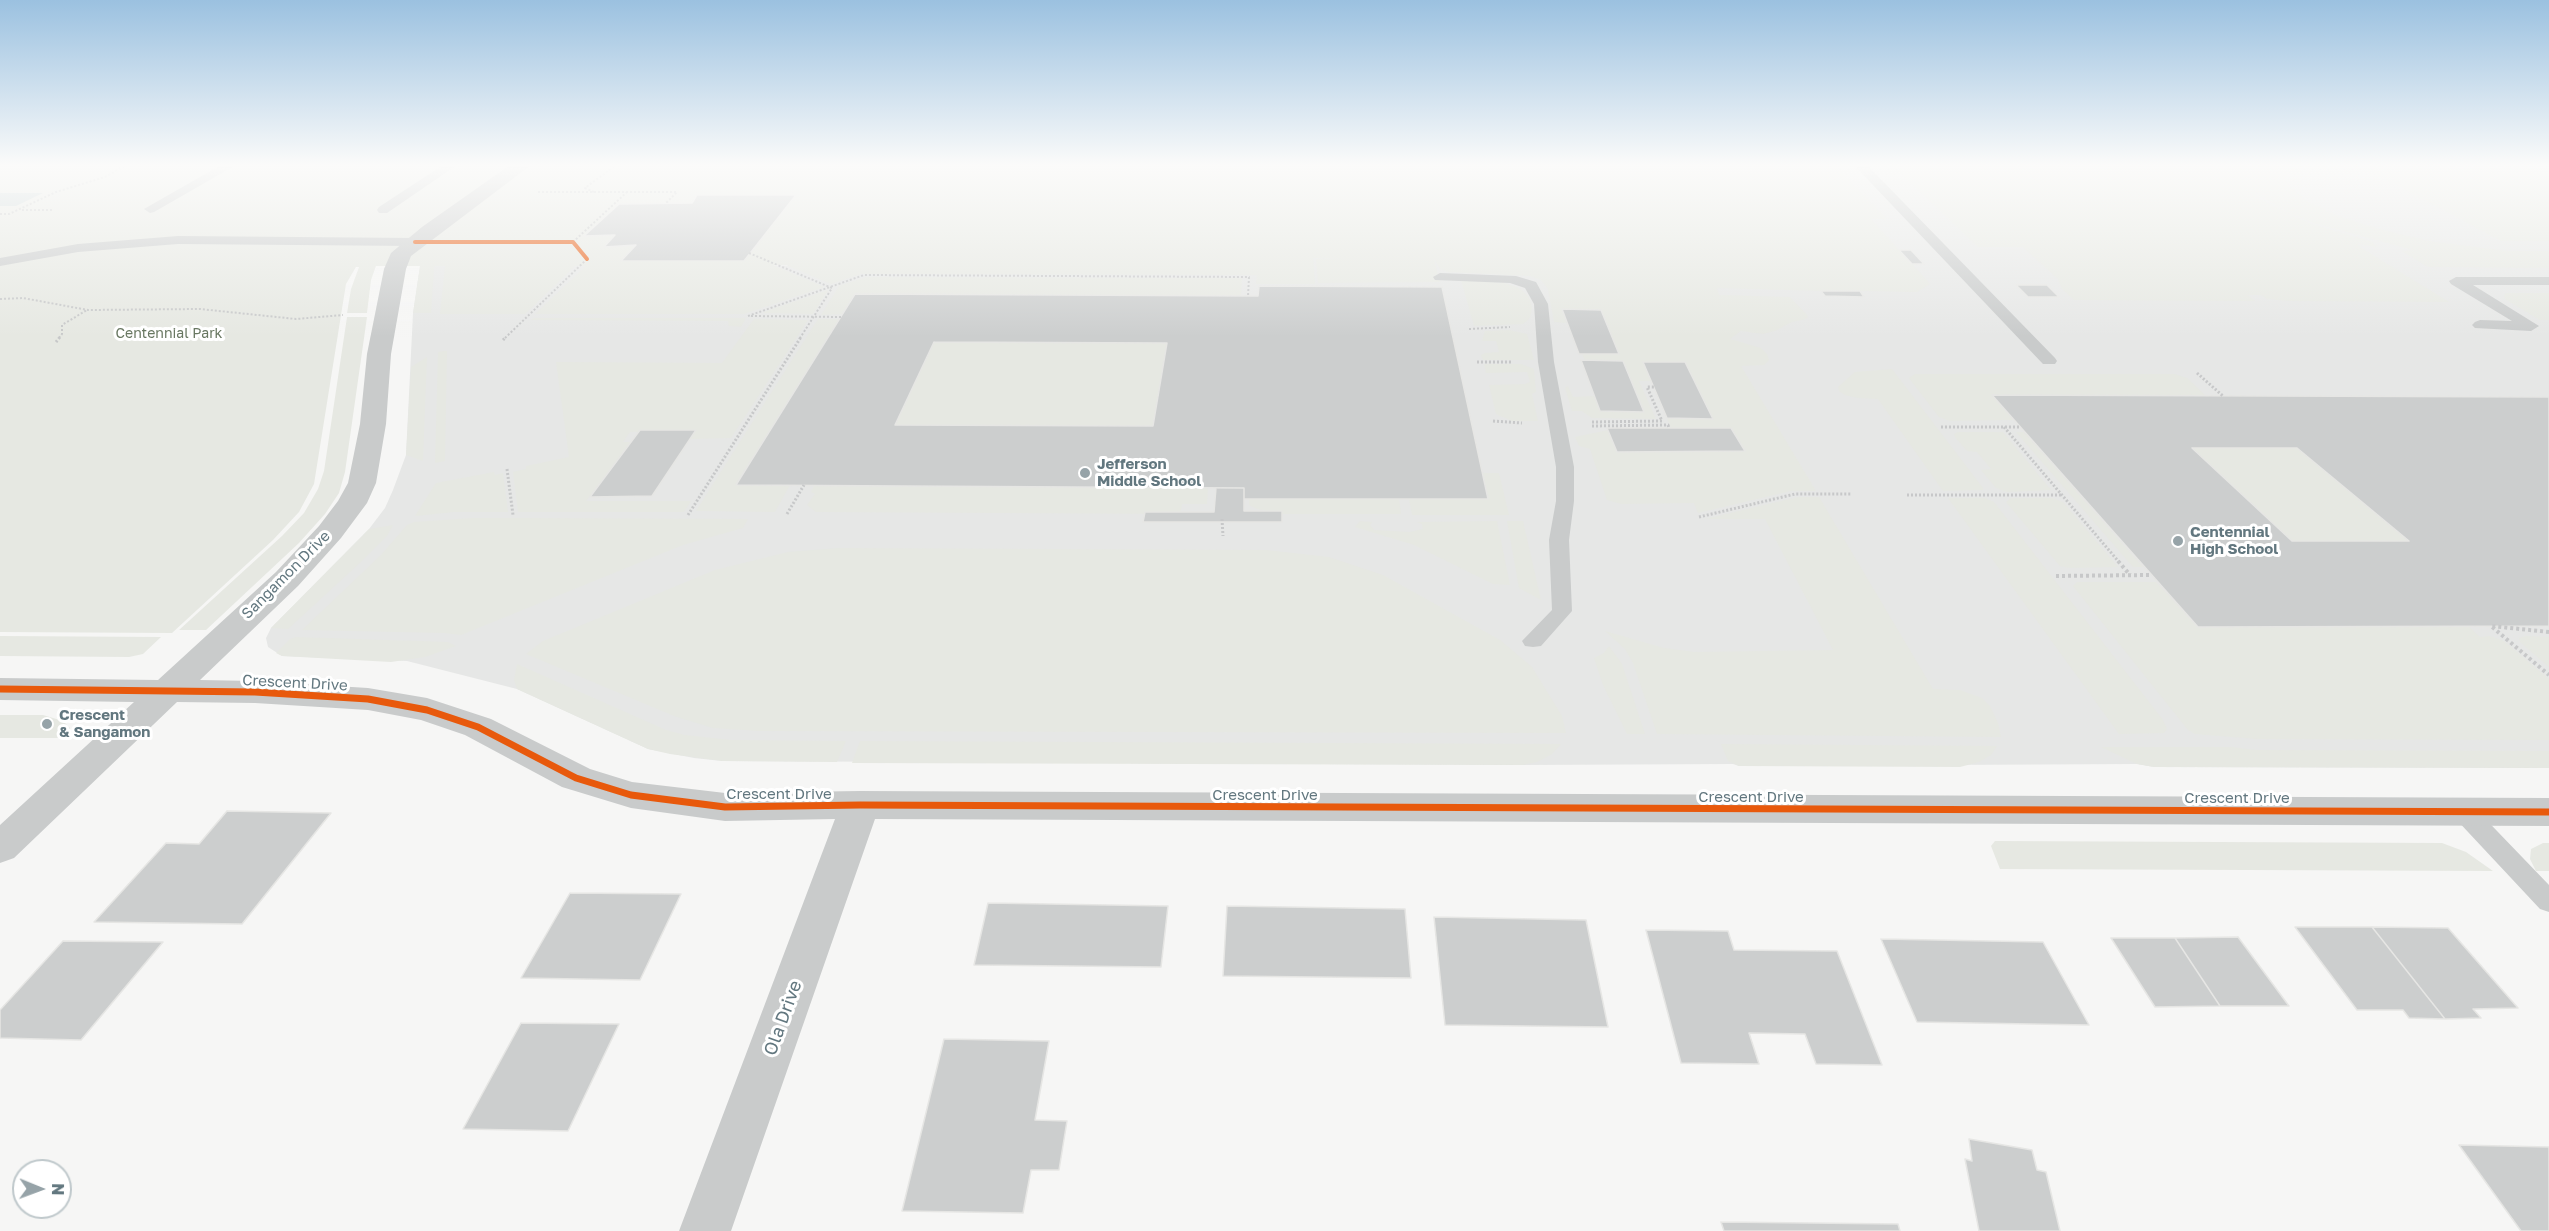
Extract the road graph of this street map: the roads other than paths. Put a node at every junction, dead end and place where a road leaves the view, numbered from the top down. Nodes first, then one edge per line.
1 (442, 222) edge
2 (1915, 222) edge
3 (415, 242) junction
4 (0, 262) edge
5 (1440, 277) dead end
6 (2549, 281) edge
7 (2480, 325) dead end
8 (2049, 361) dead end
9 (1533, 641) dead end
10 (0, 689) edge
11 (166, 690) junction
12 (860, 805) junction
13 (2463, 812) junction
14 (2549, 812) edge
15 (0, 848) edge
16 (2549, 902) edge
17 (705, 1231) edge

1 - 3 street, Sangamon Drive
2 - 8 lane
3 - 4 lane
3 - 11 street, Sangamon Drive
5 - 9 lane
6 - 7 lane
10 - 11 street, Crescent Drive
11 - 12 street, Crescent Drive
11 - 15 street, Sangamon Drive
12 - 13 street, Crescent Drive
12 - 17 street, Ola Drive
13 - 14 street, Crescent Drive
13 - 16 lane

